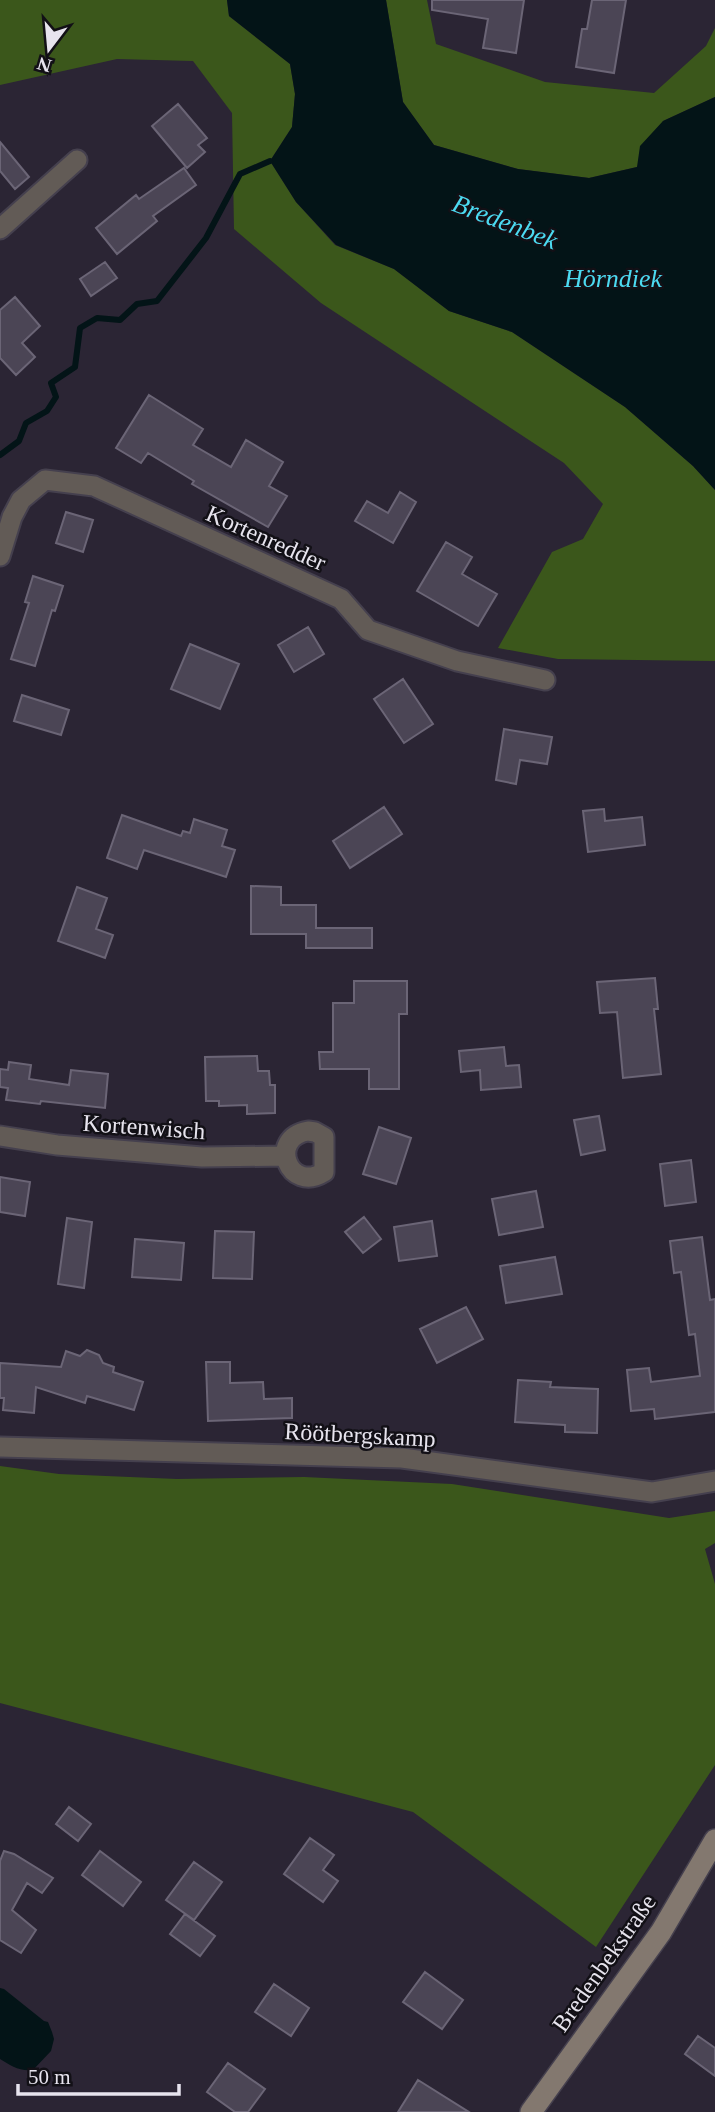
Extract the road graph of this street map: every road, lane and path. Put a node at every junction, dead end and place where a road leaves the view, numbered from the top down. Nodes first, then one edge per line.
1 (77, 160) dead end
2 (0, 229) edge
3 (0, 556) edge
4 (545, 680) dead end
5 (0, 1136) edge
6 (286, 1156) dead end
7 (0, 1447) edge
8 (715, 1481) edge
9 (715, 1840) edge
10 (531, 2112) edge

1 - 2 street
3 - 4 street, Kortenredder
5 - 6 street, Kortenwisch
7 - 8 street, Röötbergskamp
9 - 10 street, Bredenbekstraße

